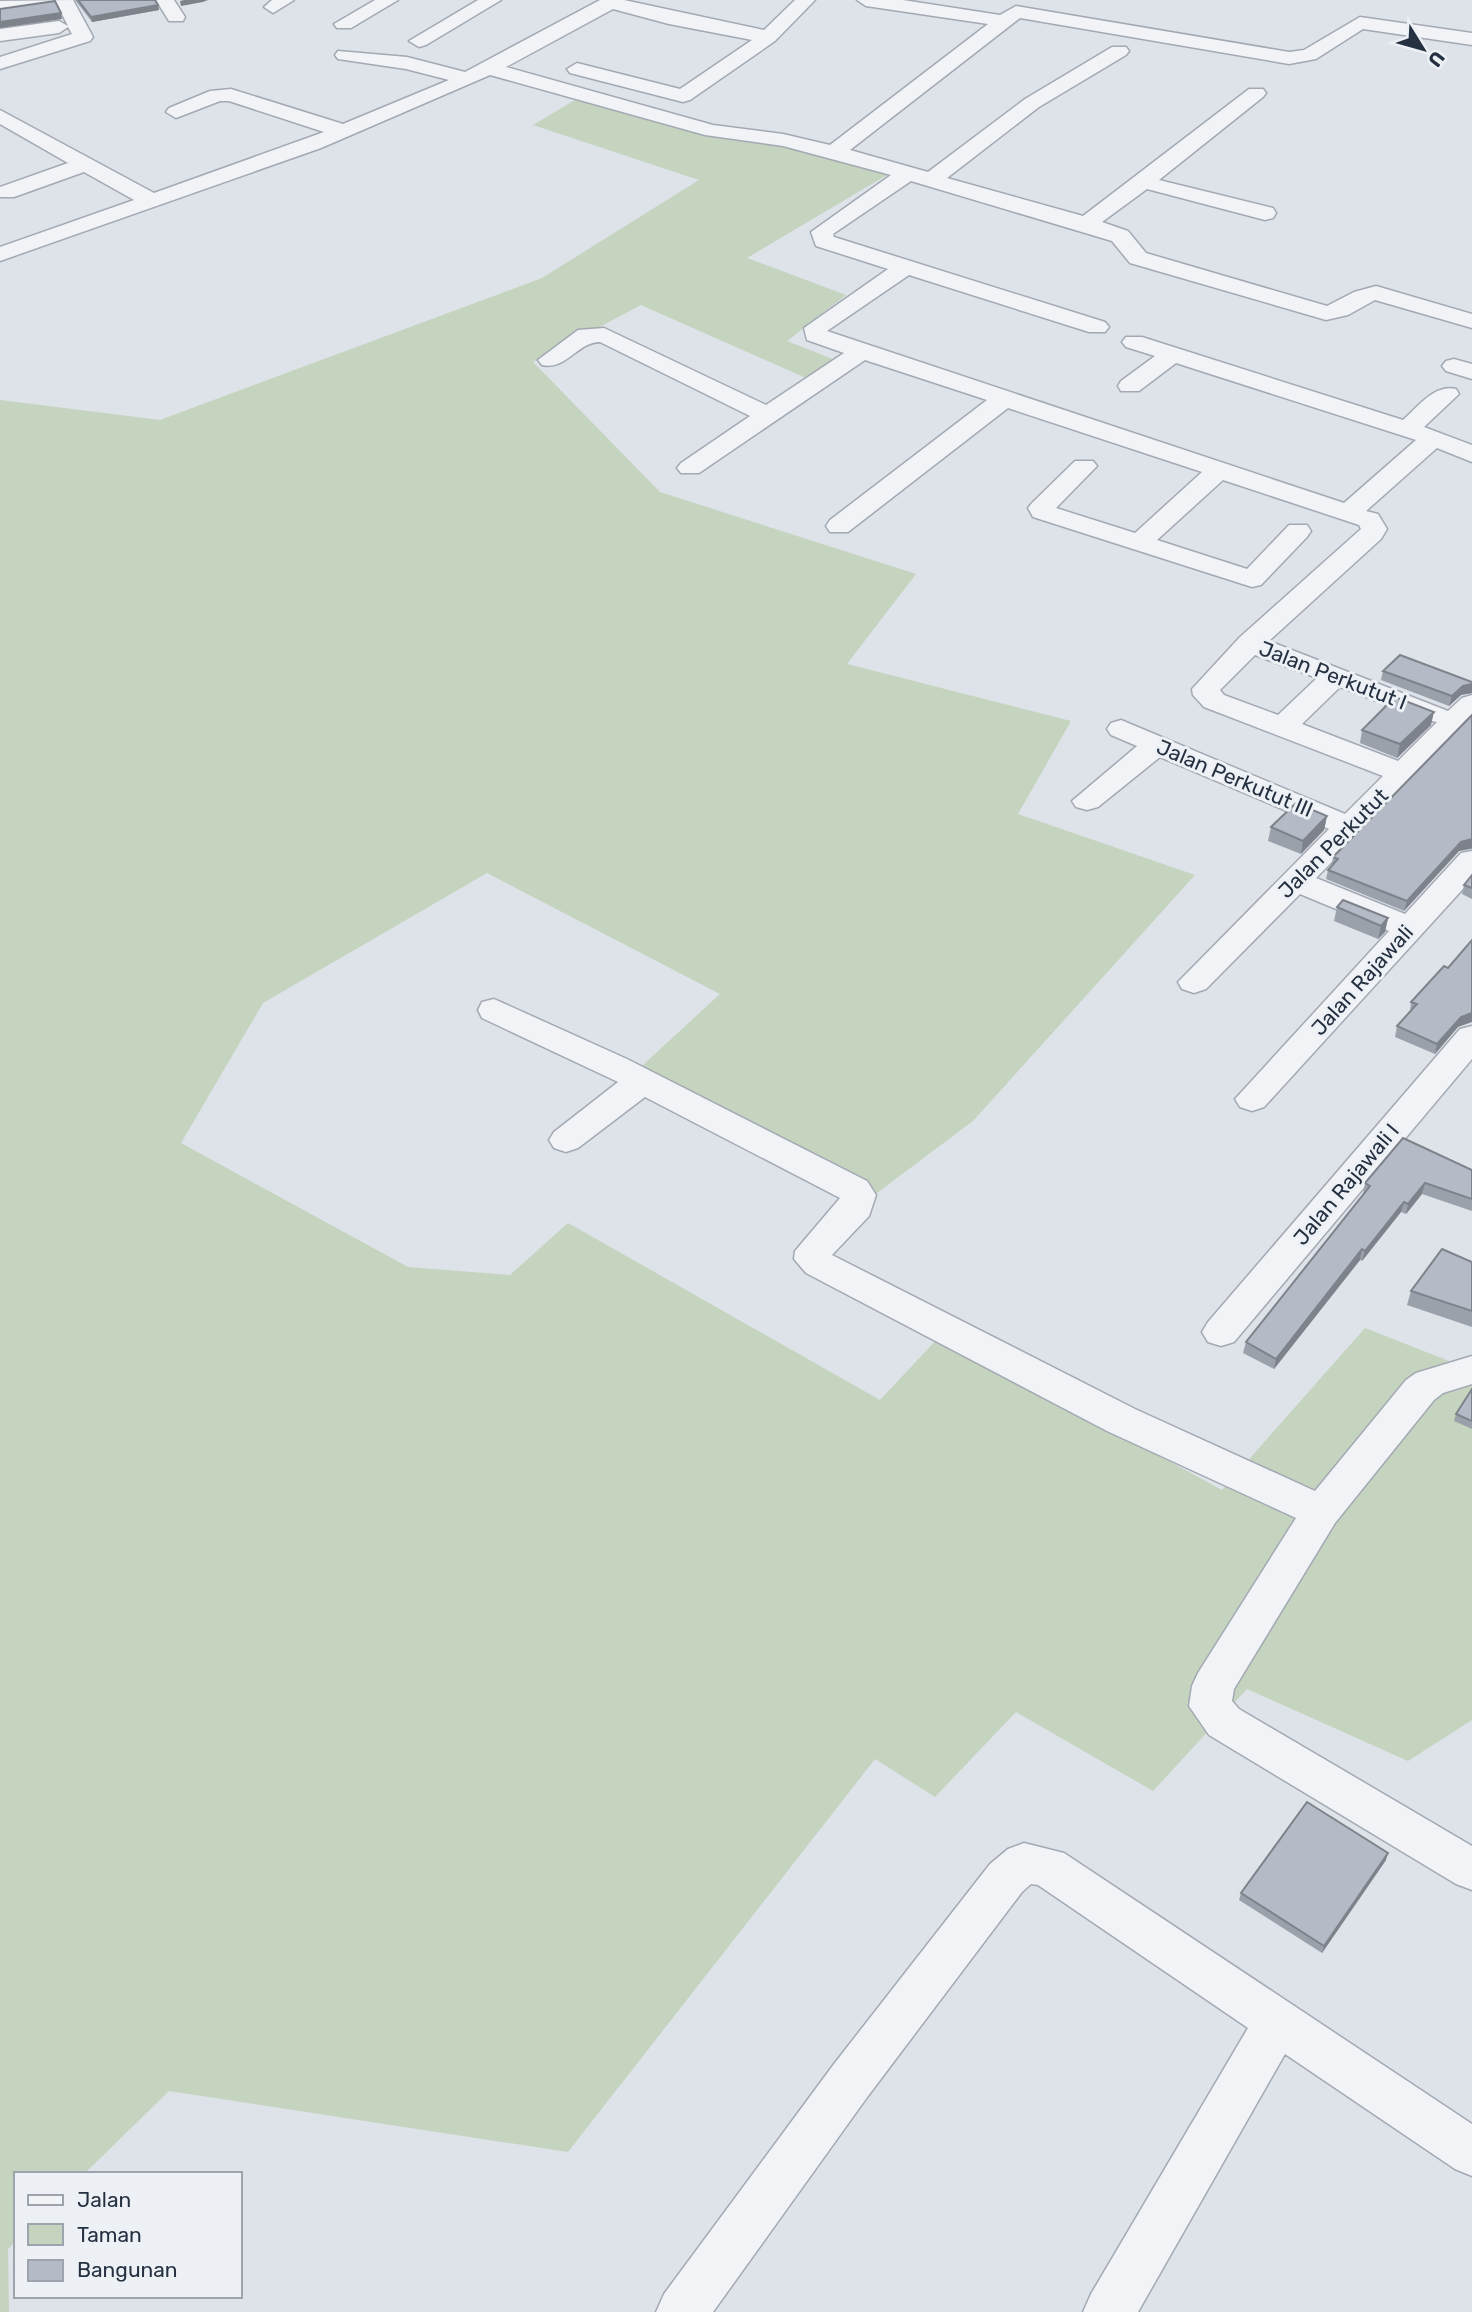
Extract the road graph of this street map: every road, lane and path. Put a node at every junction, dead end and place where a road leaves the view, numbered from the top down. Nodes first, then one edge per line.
1 (50, 0) edge
2 (64, 0) edge
3 (165, 0) edge
4 (389, 0) edge
5 (492, 0) edge
6 (806, 0) edge
7 (866, 0) edge
8 (612, 1) edge
9 (905, 3) edge
10 (0, 6) edge
11 (959, 15) junction
12 (176, 17) dead end
13 (1003, 21) junction
14 (77, 24) junction
15 (344, 24) dead end
16 (926, 25) dead end
17 (2, 35) edge
18 (768, 37) junction
19 (1472, 39) edge
20 (419, 41) dead end
21 (1119, 51) dead end
22 (345, 55) dead end
23 (519, 55) junction
24 (8, 60) edge
25 (490, 69) junction
26 (469, 79) junction
27 (1256, 93) dead end
28 (683, 96) junction
29 (710, 104) dead end
30 (176, 112) dead end
31 (742, 115) dead end
32 (0, 116) edge
33 (343, 131) junction
34 (35, 135) junction
35 (764, 137) junction
36 (12, 144) dead end
37 (834, 152) junction
38 (85, 163) junction
39 (908, 173) junction
40 (931, 180) junction
41 (1143, 183) junction
42 (6, 192) dead end
43 (150, 200) junction
44 (1265, 213) dead end
45 (1086, 224) junction
46 (0, 254) edge
47 (904, 268) junction
48 (1472, 321) edge
49 (1097, 327) dead end
50 (1134, 342) dead end
51 (1231, 348) dead end
52 (861, 352) junction
53 (1174, 354) junction
54 (550, 360) dead end
55 (1208, 365) junction
56 (1324, 378) dead end
57 (1130, 386) dead end
58 (1447, 394) dead end
59 (1304, 395) junction
60 (1003, 400) junction
61 (767, 415) junction
62 (1408, 428) junction
63 (1434, 438) junction
64 (1472, 454) edge
65 (1084, 466) dead end
66 (690, 468) dead end
67 (1218, 471) junction
68 (1348, 513) junction
69 (839, 526) dead end
70 (1298, 531) dead end
71 (1139, 543) junction
72 (1250, 643) junction
73 (1336, 676) junction
74 (1464, 713) edge
75 (1282, 727) junction
76 (1121, 729) dead end
77 (1158, 744) junction
78 (1403, 773) junction
79 (1087, 802) dead end
80 (1349, 827) junction
81 (1472, 860) edge
82 (1297, 881) junction
83 (1410, 928) junction
84 (1194, 982) dead end
85 (494, 1010) dead end
86 (1472, 1037) edge
87 (642, 1081) junction
88 (1252, 1099) dead end
89 (566, 1139) dead end
90 (1221, 1332) dead end
91 (1472, 1370) edge
92 (1321, 1512) junction
93 (1472, 1870) edge
94 (1278, 2022) junction
95 (1472, 2152) edge
96 (682, 2312) edge
97 (1109, 2312) edge

1 - 10 street
2 - 14 street
3 - 12 street
4 - 15 street
5 - 20 street
6 - 18 street
7 - 9 street
8 - 18 street
8 - 23 street
9 - 11 street
11 - 13 street
11 - 16 street
13 - 19 street
13 - 37 street
14 - 17 street
14 - 24 street
17 - 24 street
18 - 28 street
21 - 40 street
22 - 26 street
23 - 25 street
23 - 28 street
25 - 26 street
25 - 35 street
26 - 33 street
27 - 41 street
28 - 29 street
30 - 33 street
31 - 35 street
32 - 34 street
33 - 43 street
34 - 36 street
34 - 38 street
35 - 37 street
37 - 39 street
38 - 42 street
38 - 43 street
39 - 40 street
39 - 47 street
40 - 45 street
41 - 44 street
41 - 45 street
43 - 46 street
45 - 48 street
47 - 49 street
47 - 52 street
50 - 53 street
51 - 55 street
52 - 60 street
52 - 61 street
53 - 55 street
53 - 57 street
54 - 61 street
55 - 59 street
56 - 59 street
58 - 62 street
59 - 62 street
60 - 67 street
60 - 69 street
61 - 66 street
62 - 63 street
63 - 64 street
63 - 68 street
65 - 71 street
67 - 68 street
67 - 71 street
68 - 72 street
70 - 71 street
72 - 73 street, Jalan Perkutut I
72 - 75 street
73 - 74 street, Jalan Perkutut I
73 - 75 street
74 - 78 street, Jalan Perkutut
75 - 78 street
76 - 77 street, Jalan Perkutut III
77 - 79 street
77 - 80 street, Jalan Perkutut III
78 - 80 street, Jalan Perkutut
80 - 82 street, Jalan Perkutut
81 - 83 street, Jalan Rajawali
82 - 83 street
82 - 84 street, Jalan Perkutut
83 - 88 street, Jalan Rajawali
85 - 87 street
86 - 90 street, Jalan Rajawali I
87 - 89 street
87 - 92 street
91 - 92 street
92 - 93 street
94 - 95 street
94 - 96 street
94 - 97 street

